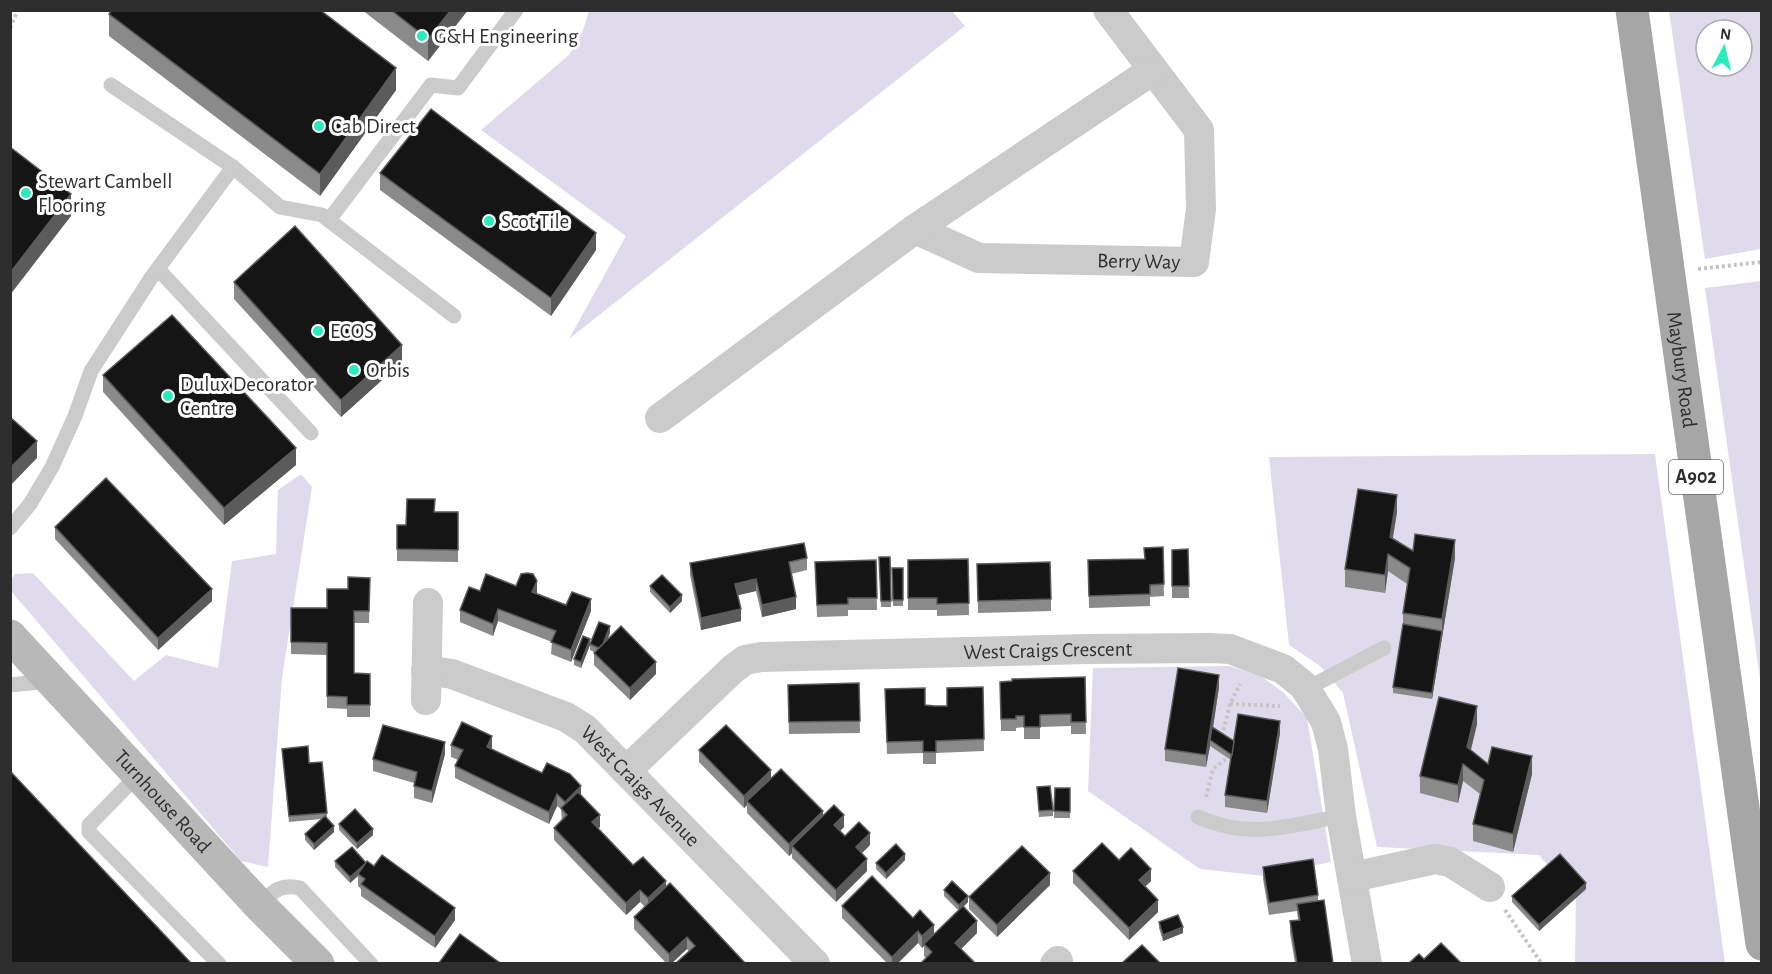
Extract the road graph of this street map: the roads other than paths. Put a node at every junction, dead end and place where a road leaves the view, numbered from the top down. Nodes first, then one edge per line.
1 (516, 10) edge
2 (1108, 10) edge
3 (1632, 10) edge
4 (1154, 70) junction
5 (111, 86) dead end
6 (233, 167) junction
7 (329, 220) junction
8 (915, 229) junction
9 (158, 269) junction
10 (454, 316) dead end
11 (660, 418) dead end
12 (311, 433) dead end
13 (10, 528) edge
14 (428, 603) dead end
15 (10, 636) edge
16 (1384, 648) dead end
17 (426, 670) junction
18 (52, 681) junction
19 (10, 685) edge
20 (1312, 698) junction
21 (426, 700) dead end
22 (626, 771) junction
23 (138, 775) junction
24 (1341, 816) junction
25 (1198, 817) dead end
26 (1353, 878) junction
27 (1490, 887) road end
28 (259, 905) junction
29 (1761, 944) edge
30 (219, 963) edge
31 (318, 963) edge
32 (371, 963) edge
33 (815, 963) edge
34 (1367, 963) edge

1 - 7 lane
2 - 4 street, Berry Way
3 - 29 main road, Maybury Road / A902
4 - 8 street
4 - 8 street, Berry Way
5 - 6 lane
6 - 7 lane
6 - 9 lane
7 - 10 lane
8 - 11 street
9 - 12 lane
9 - 13 lane
14 - 17 street
15 - 18 street, Turnhouse Road
16 - 20 lane
17 - 21 street
17 - 22 street, West Craigs Avenue
18 - 19 lane
18 - 23 street, Turnhouse Road
20 - 22 street, West Craigs Crescent
20 - 24 street, West Craigs Crescent
22 - 33 street, West Craigs Avenue
23 - 28 street, Turnhouse Road
23 - 30 lane
24 - 25 lane
24 - 26 street, West Craigs Crescent
26 - 27 street
26 - 34 street, West Craigs Crescent
28 - 31 street, Turnhouse Road
28 - 32 lane

